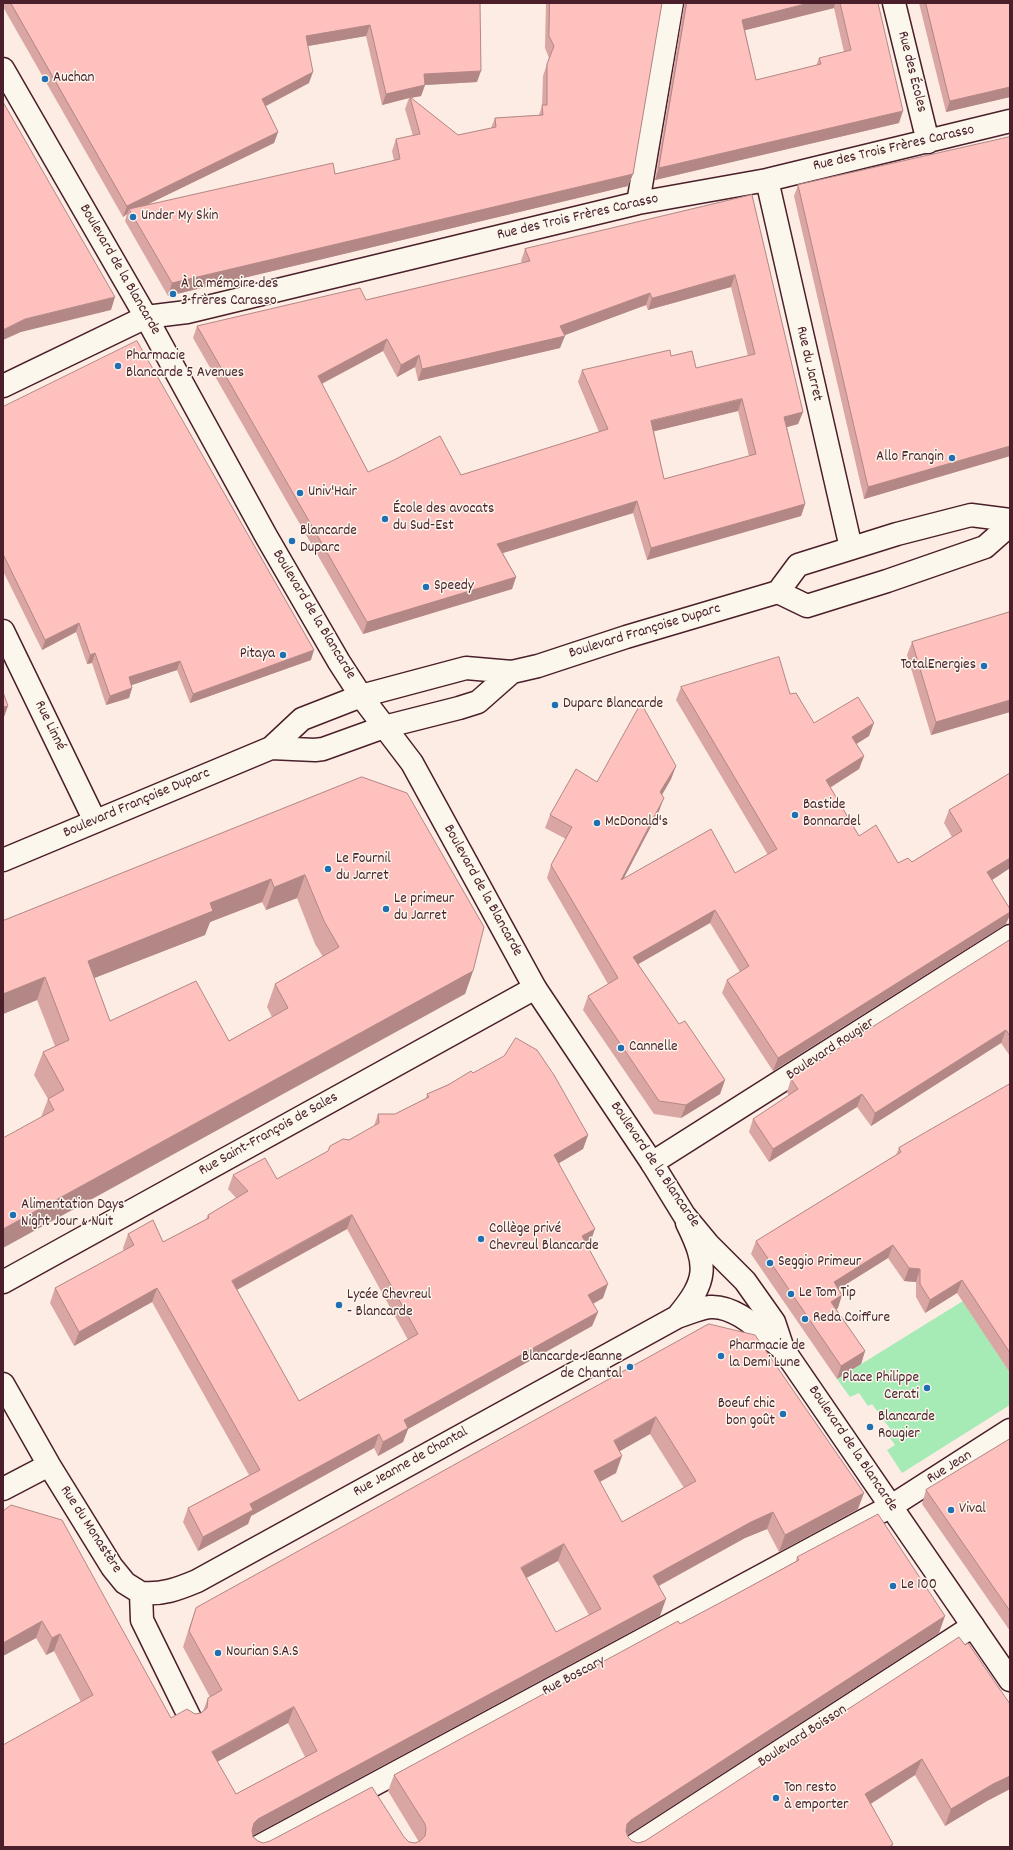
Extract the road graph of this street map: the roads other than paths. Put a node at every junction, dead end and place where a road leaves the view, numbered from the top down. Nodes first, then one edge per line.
1 (672, 3) edge
2 (894, 3) edge
3 (3, 69) edge
4 (1010, 121) edge
5 (928, 142) junction
6 (767, 180) junction
7 (638, 202) junction
8 (146, 317) junction
9 (3, 386) edge
10 (1010, 520) edge
11 (1010, 525) edge
12 (851, 548) junction
13 (778, 592) junction
14 (3, 631) edge
15 (512, 672) junction
16 (362, 696) junction
17 (384, 727) junction
18 (271, 748) junction
19 (95, 821) junction
20 (3, 860) edge
21 (1009, 937) edge
22 (535, 988) junction
23 (652, 1163) junction
24 (684, 1215) junction
25 (3, 1282) edge
26 (677, 1317) junction
27 (783, 1349) junction
28 (3, 1384) edge
29 (1010, 1430) edge
30 (49, 1466) junction
31 (3, 1490) edge
32 (890, 1507) junction
33 (141, 1593) junction
34 (973, 1626) junction
35 (1010, 1680) edge
36 (190, 1718) edge
37 (258, 1847) edge
38 (632, 1847) edge

1 - 7 street
2 - 5 street, Rue des Écoles
3 - 8 street, Boulevard de la Blancarde
4 - 5 street, Rue des Trois Frères Carasso
5 - 6 street, Rue des Trois Frères Carasso
6 - 7 street, Rue des Trois Frères Carasso
6 - 12 street, Rue du Jarret
7 - 8 street, Rue des Trois Frères Carasso
8 - 9 street, Rue des Trois Frères Carasso
8 - 16 street, Boulevard de la Blancarde
10 - 12 street
11 - 13 street
12 - 13 street
13 - 15 street, Boulevard Françoise Duparc
14 - 19 street, Rue Linné
15 - 16 street, Boulevard Françoise Duparc
15 - 17 street, Boulevard Françoise Duparc
16 - 17 street, Boulevard de la Blancarde
16 - 18 street, Boulevard Françoise Duparc
17 - 18 street, Boulevard Françoise Duparc
17 - 22 street, Boulevard de la Blancarde
18 - 19 street, Boulevard Françoise Duparc
19 - 20 street, Boulevard Françoise Duparc
21 - 23 street, Boulevard Rougier
22 - 23 street, Boulevard de la Blancarde
22 - 25 street, Rue Saint-François de Sales
23 - 24 street, Boulevard de la Blancarde
24 - 26 street, Rue Jeanne de Chantal
24 - 27 street, Boulevard de la Blancarde
26 - 27 street, Rue Jeanne de Chantal
26 - 33 street, Rue Jeanne de Chantal
27 - 32 street, Boulevard de la Blancarde
28 - 30 street, Rue du Monastère
29 - 32 street, Rue Jean
30 - 31 street
30 - 33 street, Rue du Monastère
32 - 34 street, Boulevard de la Blancarde
32 - 37 street, Rue Boscary
33 - 36 street
34 - 35 street, Boulevard de la Blancarde
34 - 38 street, Boulevard Boisson

